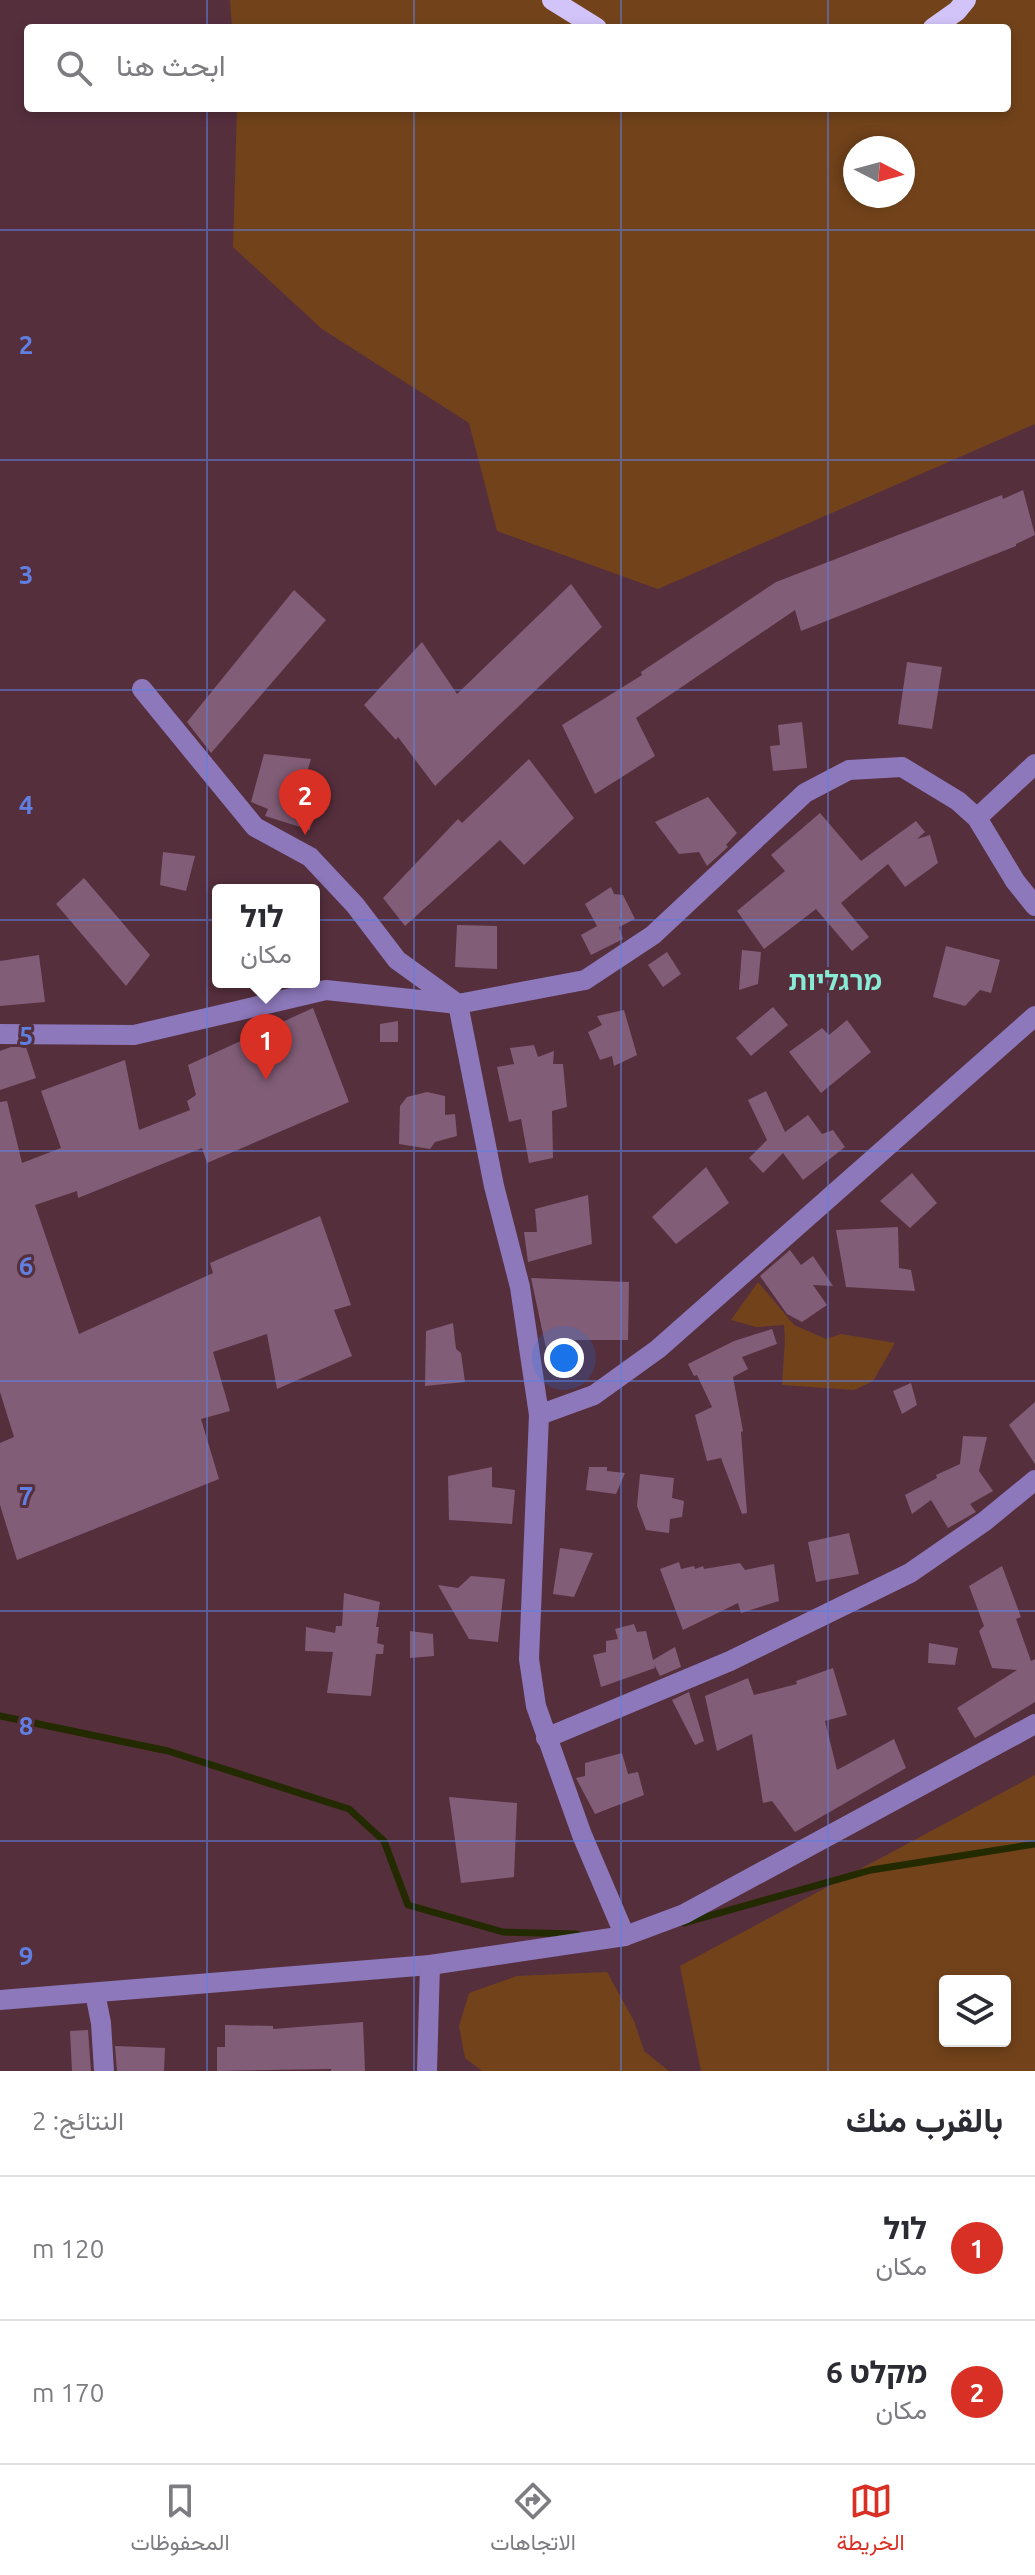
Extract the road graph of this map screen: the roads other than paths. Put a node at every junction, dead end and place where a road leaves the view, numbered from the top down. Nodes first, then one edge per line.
1 (552, 0) edge
2 (966, 0) edge
3 (591, 24) edge
4 (939, 24) edge
5 (142, 689) dead end
6 (1035, 764) edge
7 (977, 818) junction
8 (1035, 906) edge
9 (458, 1004) junction
10 (1035, 1016) edge
11 (0, 1034) edge
12 (539, 1415) junction
13 (1035, 1480) edge
14 (1035, 1724) edge
15 (546, 1738) junction
16 (625, 1936) junction
17 (430, 1965) junction
18 (95, 1993) junction
19 (0, 2000) edge
20 (104, 2071) edge
21 (427, 2071) edge

1 - 3 main road
2 - 4 main road
5 - 9 street
6 - 7 street
7 - 8 street
7 - 9 street
9 - 11 street
9 - 12 street
10 - 12 street
12 - 15 street
13 - 15 street
14 - 16 street
15 - 16 street
16 - 17 street
17 - 18 street
17 - 21 street
18 - 19 street
18 - 20 street

